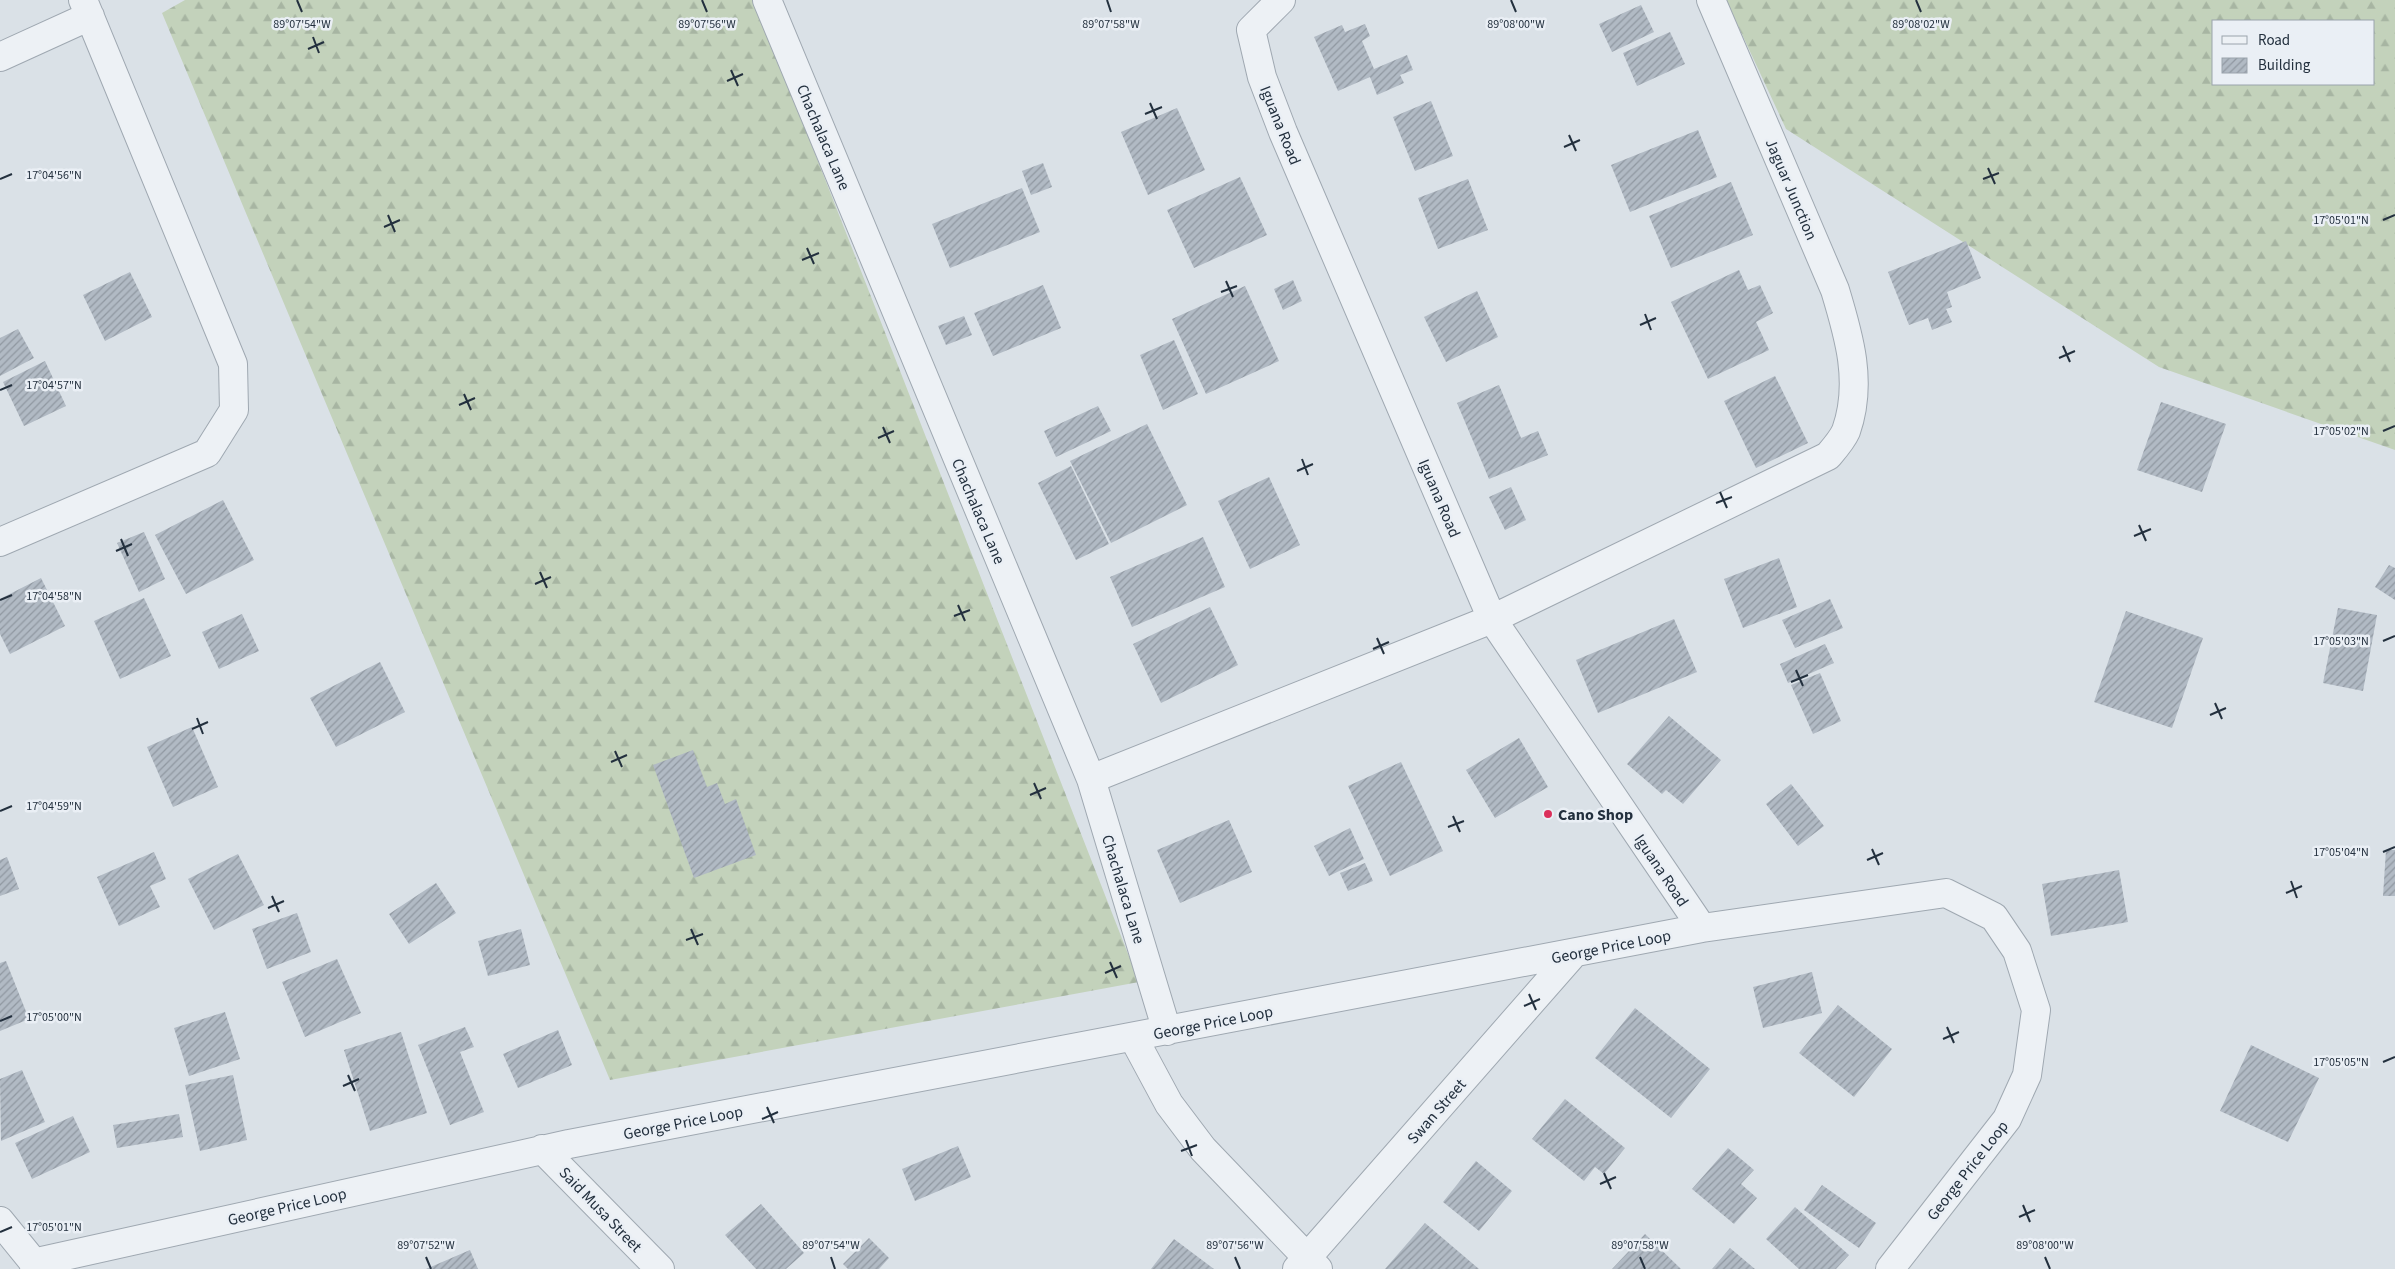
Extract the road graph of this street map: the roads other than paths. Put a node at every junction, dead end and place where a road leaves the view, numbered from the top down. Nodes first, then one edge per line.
1 (767, 0) edge
2 (1280, 0) edge
3 (1711, 0) edge
4 (86, 8) edge
5 (0, 57) edge
6 (0, 542) edge
7 (1492, 619) junction
8 (1091, 779) junction
9 (1702, 928) junction
10 (1574, 953) junction
11 (1167, 1031) junction
12 (1133, 1036) junction
13 (542, 1149) junction
14 (0, 1221) edge
15 (36, 1266) edge
16 (1308, 1266) edge
17 (660, 1269) edge
18 (1890, 1269) edge

1 - 8 street, Chachalaca Lane
2 - 7 street, Iguana Road
3 - 7 street, Jaguar Junction
4 - 5 street
4 - 6 street
7 - 8 street, Jaguar Junction
7 - 9 street, Iguana Road
8 - 11 street, Chachalaca Lane
9 - 10 street, George Price Loop
9 - 18 street, George Price Loop
10 - 11 street, George Price Loop
10 - 16 street, Swan Street
11 - 12 street, George Price Loop
12 - 13 street, George Price Loop
12 - 16 street
13 - 15 street, George Price Loop
13 - 17 street, Said Musa Street
14 - 15 street

